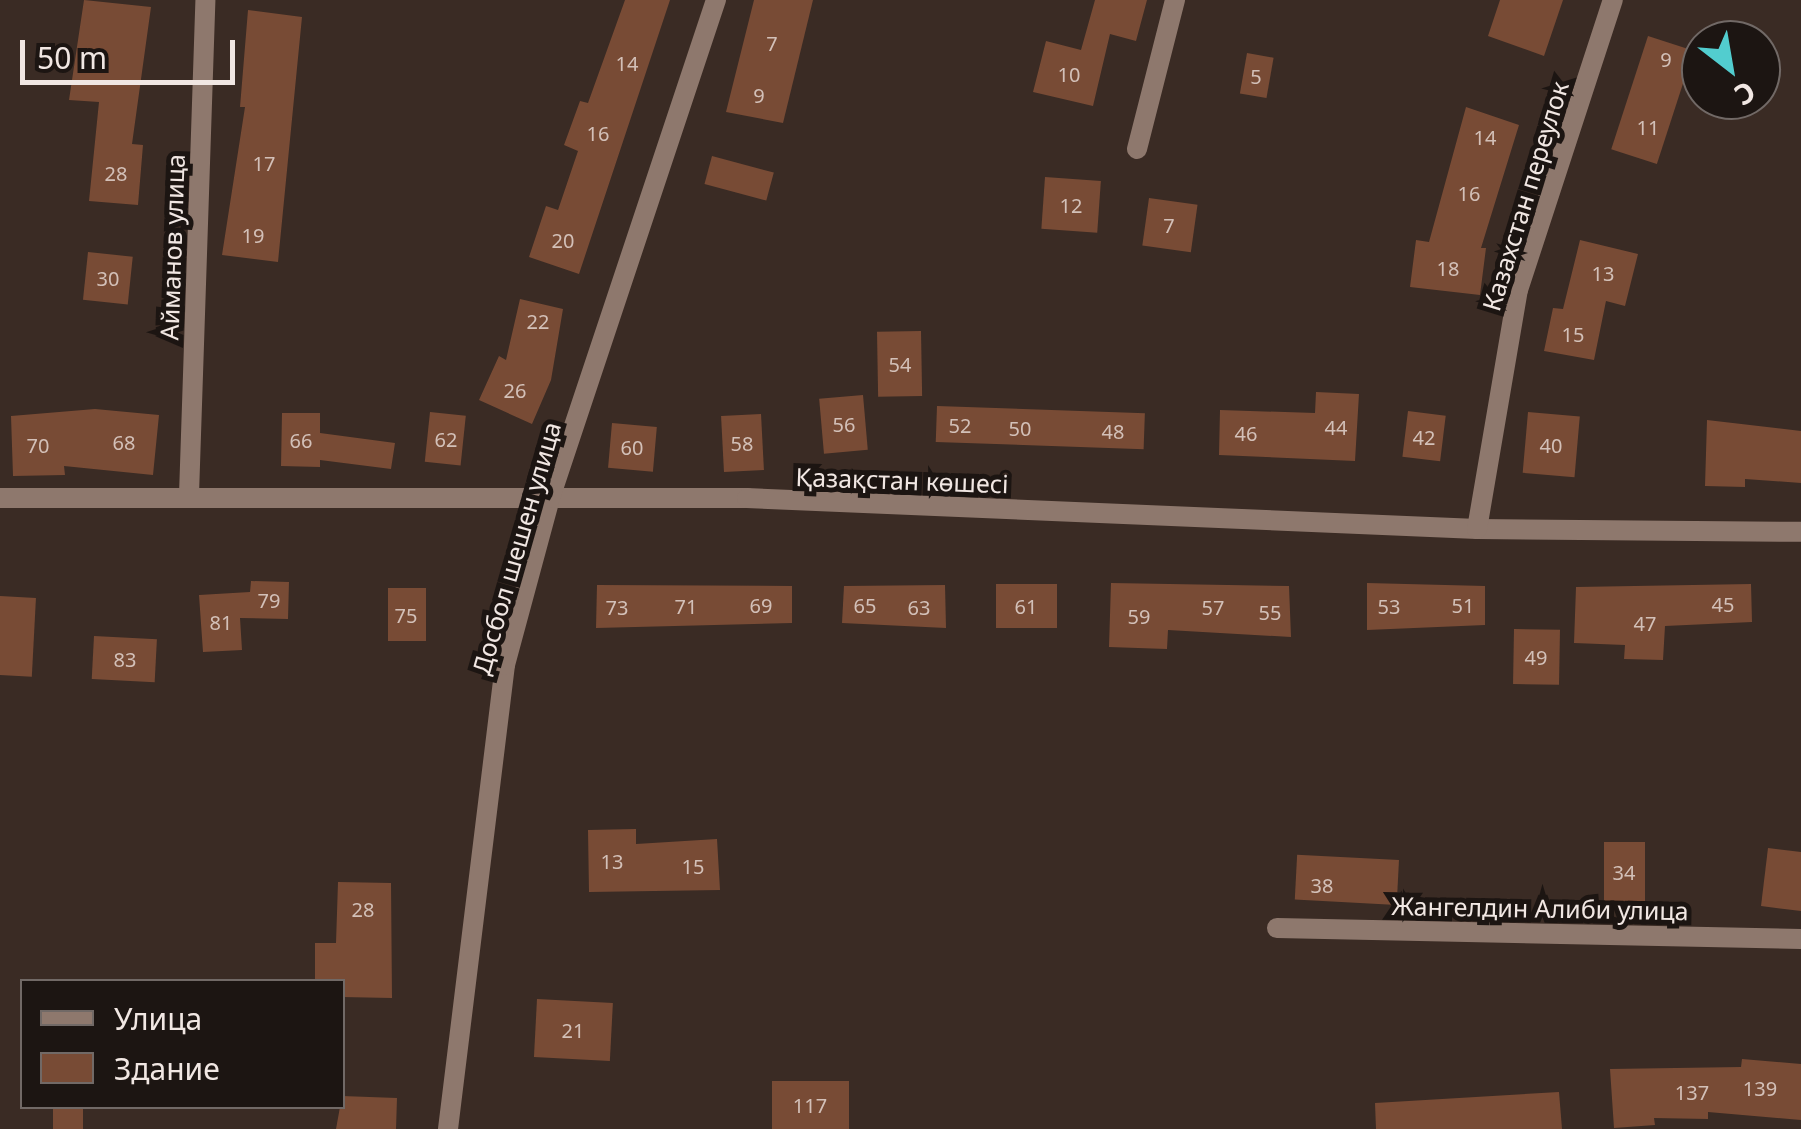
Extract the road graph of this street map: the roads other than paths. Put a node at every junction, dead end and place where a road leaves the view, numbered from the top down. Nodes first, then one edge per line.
1 (205, 0) edge
2 (716, 0) edge
3 (1175, 0) edge
4 (1613, 0) edge
5 (1137, 149) dead end
6 (189, 496) junction
7 (0, 498) edge
8 (550, 498) junction
9 (1477, 529) junction
10 (1801, 532) edge
11 (1277, 928) dead end
12 (1801, 939) edge
13 (448, 1129) edge

1 - 6 street, Айманов улица
2 - 8 street, Досбол шешен улица
3 - 5 street
4 - 9 street, Казахстан переулок
6 - 7 street, Қазақстан көшесі
6 - 8 street, Қазақстан көшесі
8 - 9 street, Қазақстан көшесі
8 - 13 street, Досбол шешен улица
9 - 10 street, Қазақстан көшесі
11 - 12 street, Жангелдин Алиби улица

